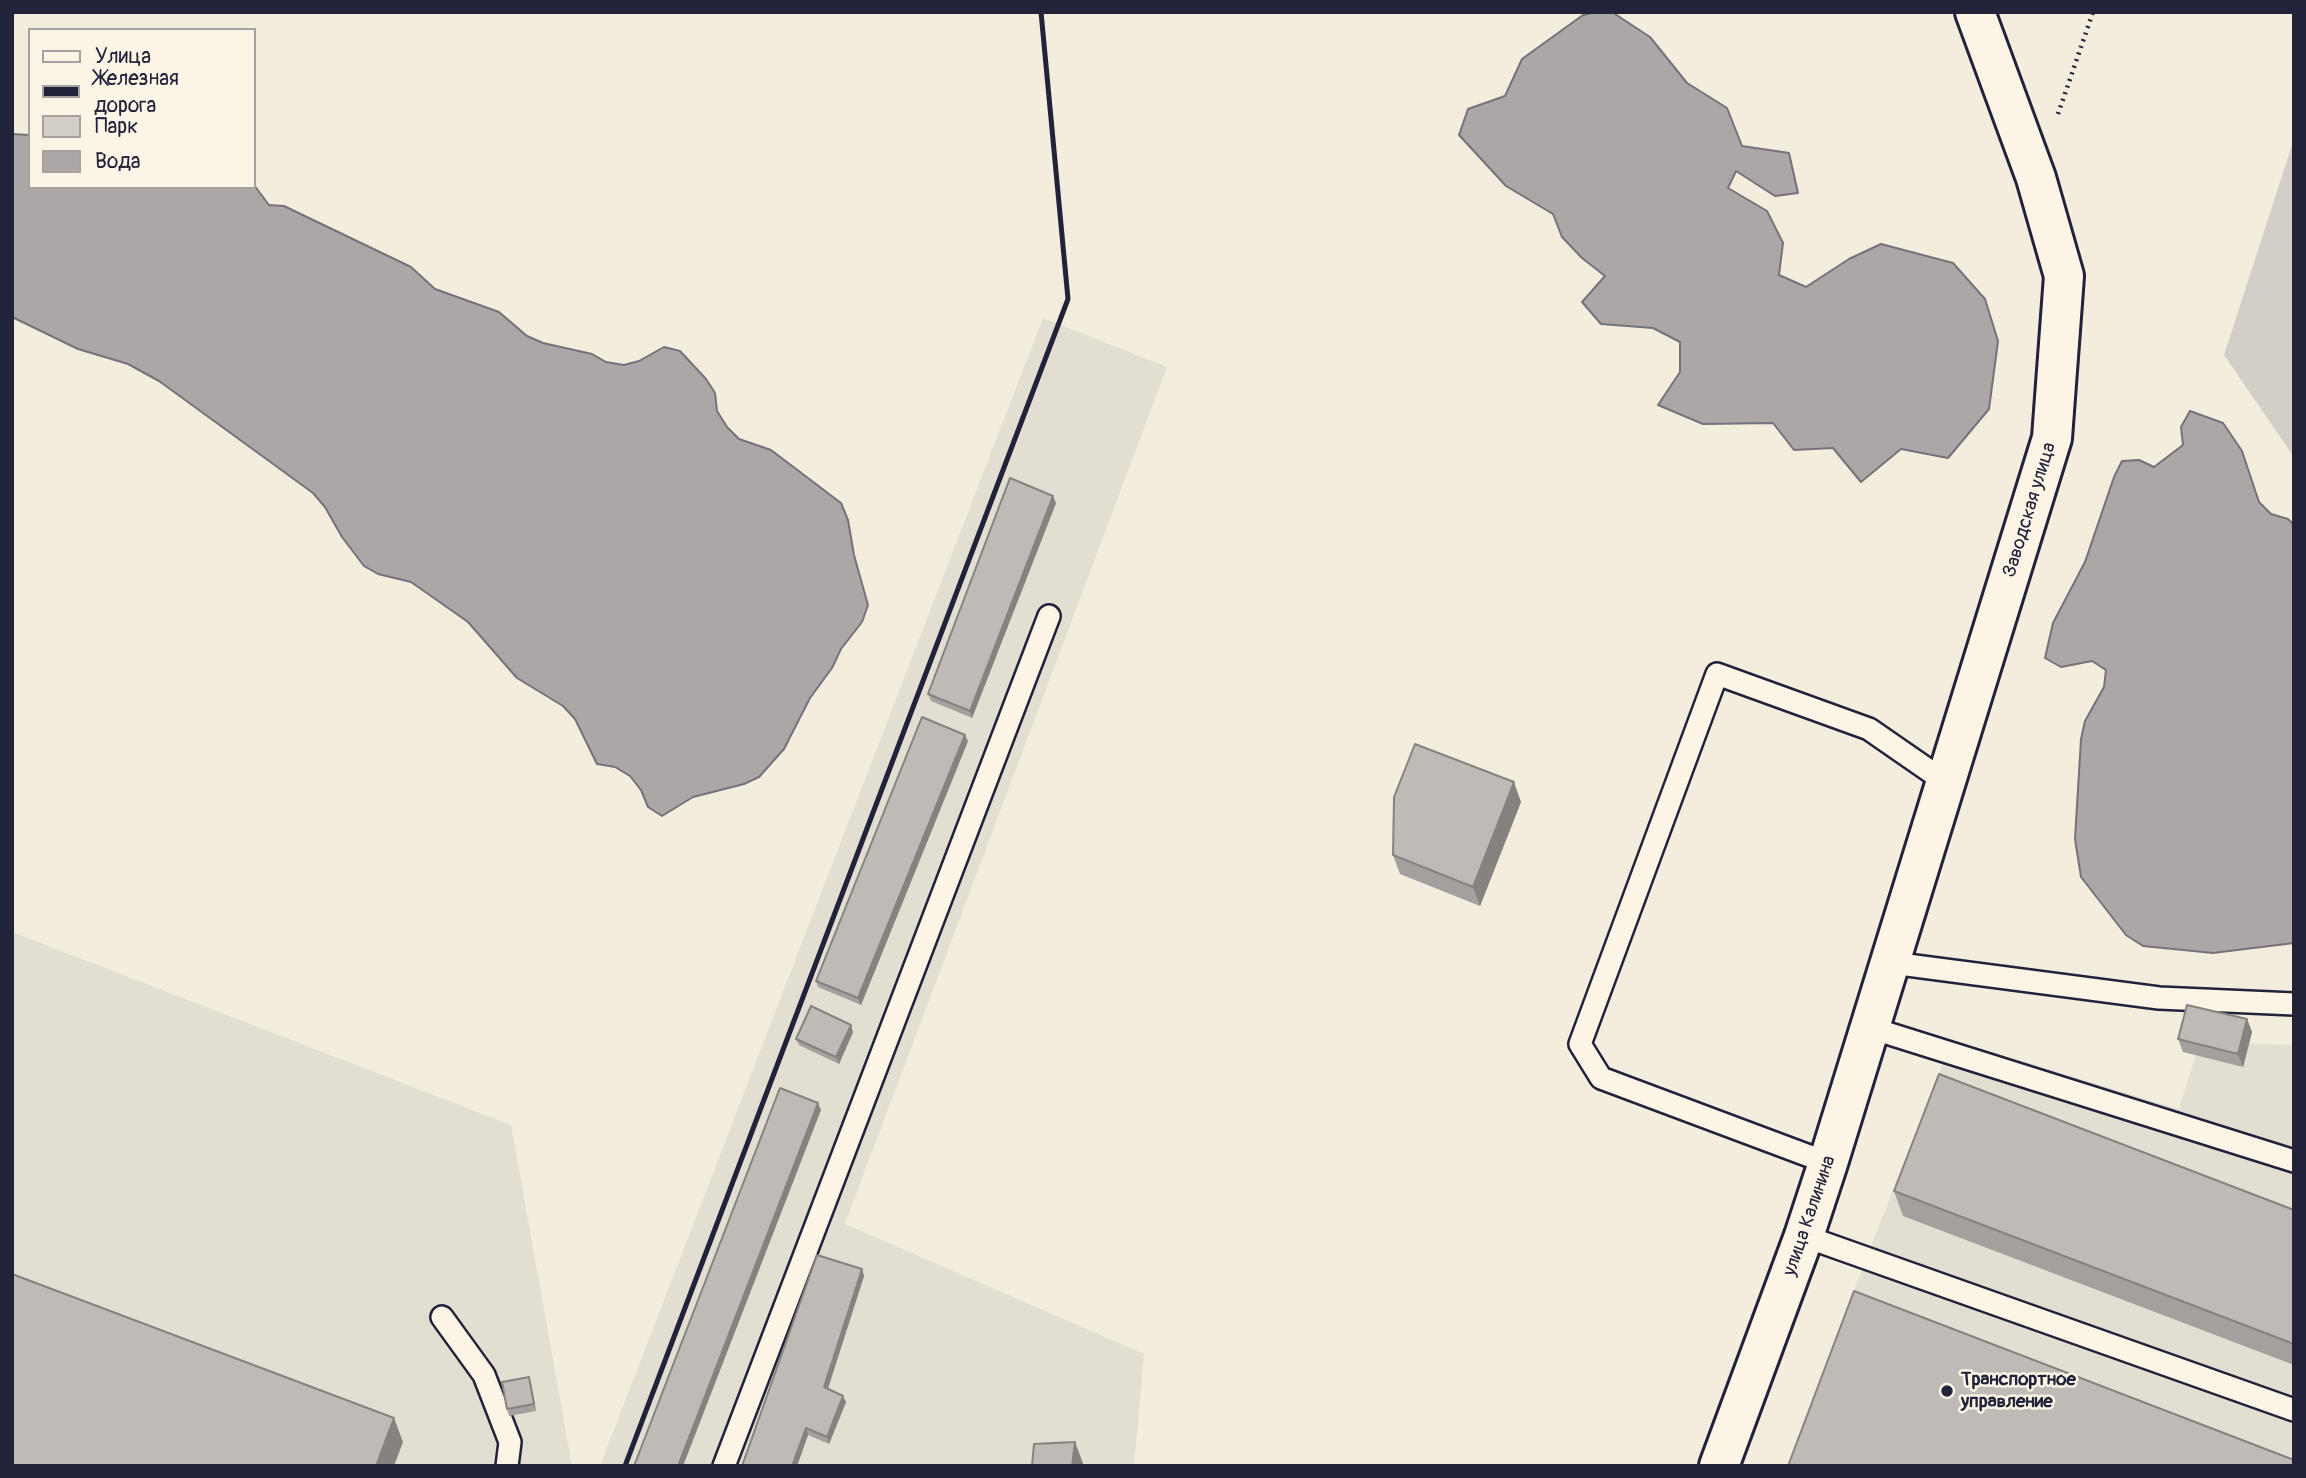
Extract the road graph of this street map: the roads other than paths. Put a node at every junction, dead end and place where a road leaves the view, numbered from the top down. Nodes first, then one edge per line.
1 (1975, 12) edge
2 (1049, 616) dead end
3 (1947, 783) junction
4 (1892, 963) junction
5 (2294, 1004) edge
6 (1871, 1028) junction
7 (2294, 1161) edge
8 (1828, 1163) junction
9 (1804, 1236) junction
10 (442, 1317) dead end
11 (2294, 1410) edge
12 (507, 1466) edge
13 (724, 1466) edge
14 (1719, 1466) edge

1 - 3 street, Заводская улица
2 - 13 lane
3 - 4 street, Заводская улица
3 - 8 lane
4 - 5 lane
4 - 6 street, улица Калинина
6 - 7 lane
6 - 8 street, улица Калинина
8 - 9 street, улица Калинина
9 - 11 lane
9 - 14 street, улица Калинина
10 - 12 lane

